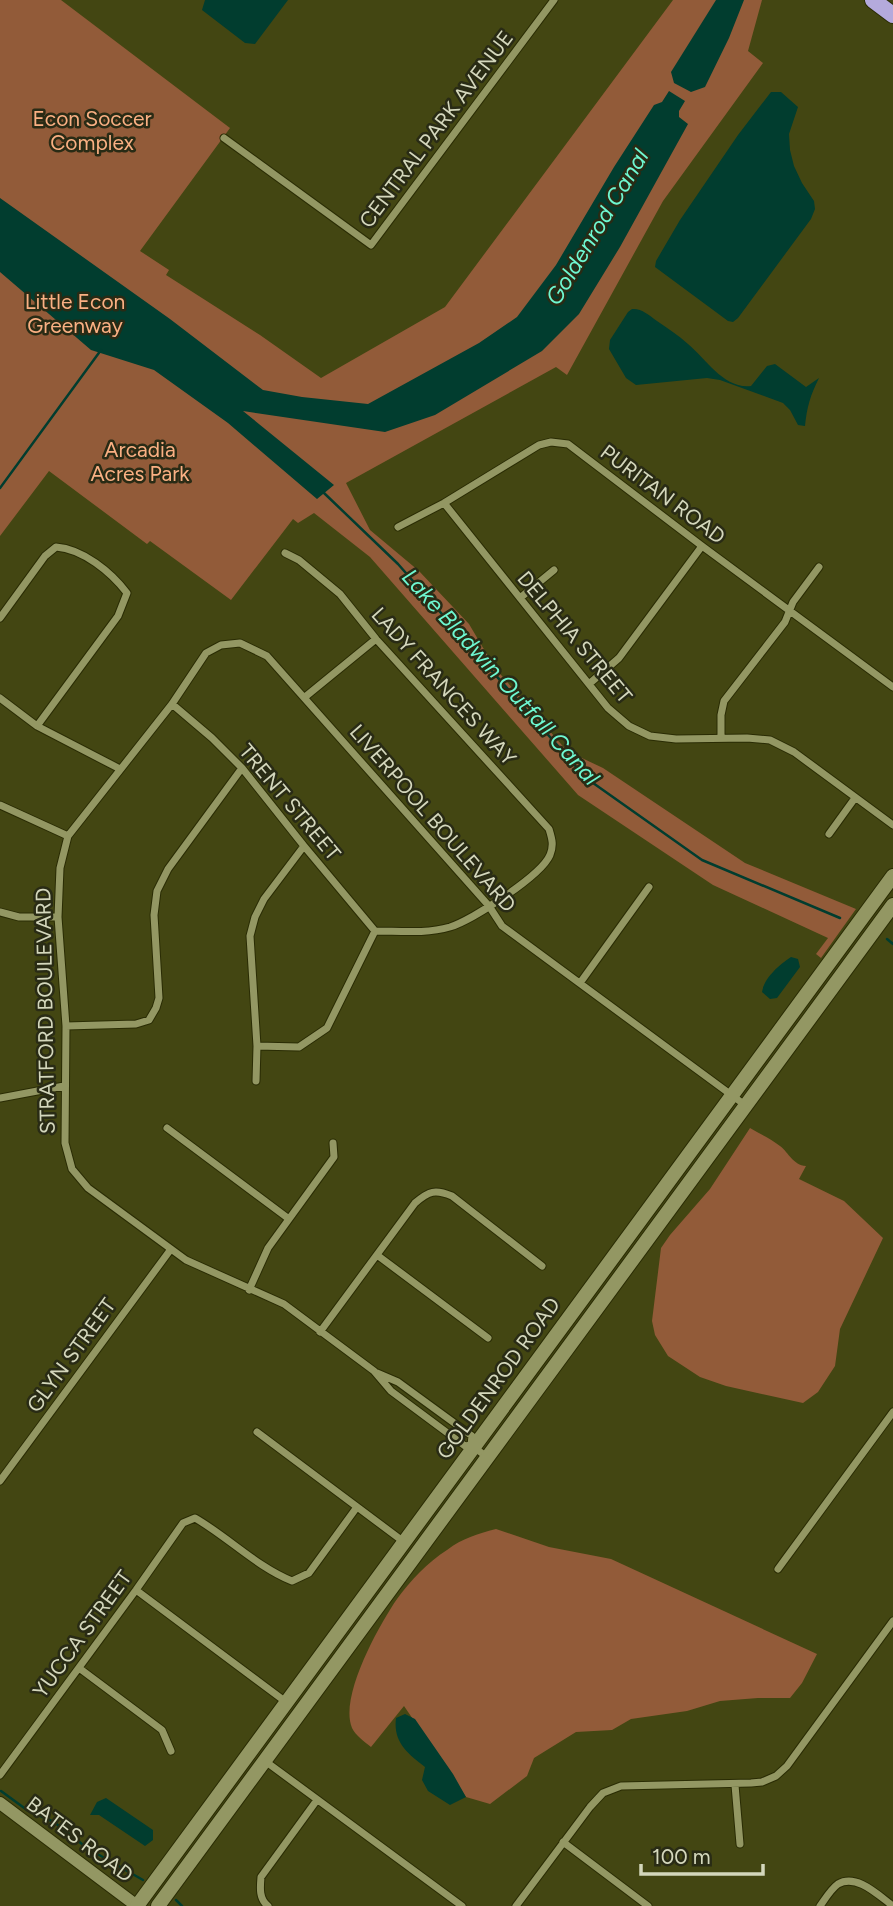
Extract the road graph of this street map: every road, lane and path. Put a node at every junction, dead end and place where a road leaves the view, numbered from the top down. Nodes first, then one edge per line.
1 (554, 0) edge
2 (873, 0) edge
3 (893, 15) edge
4 (224, 138) dead end
5 (444, 503) junction
6 (398, 527) dead end
7 (702, 546) junction
8 (285, 553) dead end
9 (820, 567) dead end
10 (554, 570) dead end
11 (520, 598) junction
12 (789, 611) junction
13 (0, 618) edge
14 (376, 639) junction
15 (240, 643) joint
16 (589, 684) junction
17 (893, 687) edge
18 (305, 697) junction
19 (0, 698) edge
20 (172, 704) junction
21 (37, 726) junction
22 (721, 738) junction
23 (242, 768) junction
24 (120, 769) junction
25 (855, 798) junction
26 (0, 805) edge
27 (893, 825) edge
28 (829, 834) dead end
29 (68, 836) junction
30 (303, 846) junction
31 (893, 876) edge
32 (649, 887) dead end
33 (893, 905) edge
34 (489, 906) junction
35 (0, 912) edge
36 (58, 917) junction
37 (375, 931) junction
38 (847, 939) junction
39 (580, 982) junction
40 (836, 982) junction
41 (66, 1026) junction
42 (257, 1046) junction
43 (256, 1081) dead end
44 (64, 1086) junction
45 (731, 1095) junction
46 (0, 1098) edge
47 (745, 1105) junction
48 (167, 1128) dead end
49 (333, 1143) dead end
50 (289, 1219) junction
51 (171, 1249) junction
52 (377, 1255) junction
53 (542, 1266) dead end
54 (249, 1290) junction
55 (320, 1332) junction
56 (488, 1338) dead end
57 (374, 1371) junction
58 (893, 1412) edge
59 (257, 1432) dead end
60 (473, 1446) junction
61 (487, 1457) junction
62 (0, 1481) edge
63 (357, 1507) junction
64 (404, 1542) junction
65 (778, 1569) dead end
66 (136, 1590) junction
67 (893, 1621) edge
68 (363, 1627) junction
69 (79, 1668) junction
70 (308, 1672) junction
71 (286, 1702) junction
72 (171, 1751) dead end
73 (265, 1761) junction
74 (0, 1775) edge
75 (735, 1785) junction
76 (317, 1800) junction
77 (0, 1803) edge
78 (564, 1842) junction
79 (740, 1844) dead end
80 (137, 1906) edge
81 (158, 1906) edge
82 (268, 1906) edge
83 (462, 1906) edge
84 (516, 1906) edge
85 (648, 1906) edge
86 (820, 1906) edge
87 (893, 1906) edge

1 - 4 street, CENTRAL PARK AVENUE
2 - 3 highway
5 - 6 street, PURITAN ROAD
5 - 7 street, PURITAN ROAD
5 - 11 street, DELPHIA STREET
7 - 12 street, PURITAN ROAD
7 - 16 street
8 - 14 street, LADY FRANCES WAY
9 - 12 street
10 - 11 street
11 - 16 street, DELPHIA STREET
12 - 17 street, PURITAN ROAD
12 - 22 street
13 - 21 street
14 - 18 street
14 - 34 street, LADY FRANCES WAY
15 - 18 street, LIVERPOOL BOULEVARD
15 - 20 street, STRATFORD BOULEVARD
16 - 22 street, DELPHIA STREET
18 - 34 street, LIVERPOOL BOULEVARD
19 - 21 street
20 - 23 street, TRENT STREET
20 - 24 street, STRATFORD BOULEVARD
21 - 24 street
22 - 25 street, DELPHIA STREET
23 - 30 street, TRENT STREET
23 - 41 street
24 - 29 street, STRATFORD BOULEVARD
25 - 27 street, DELPHIA STREET
25 - 28 street
26 - 29 street
29 - 36 street, STRATFORD BOULEVARD
30 - 37 street, TRENT STREET
30 - 42 street
31 - 38 main road, GOLDENROD ROAD
32 - 39 street
33 - 40 main road, GOLDENROD ROAD
34 - 37 street
34 - 39 street, LIVERPOOL BOULEVARD
35 - 36 street
36 - 41 street, STRATFORD BOULEVARD
37 - 42 street
38 - 40 main road
38 - 45 main road, GOLDENROD ROAD
39 - 45 street, LIVERPOOL BOULEVARD
40 - 47 main road, GOLDENROD ROAD
41 - 44 street, STRATFORD BOULEVARD
42 - 43 street
44 - 46 street
44 - 51 street, STRATFORD BOULEVARD
45 - 47 street, LIVERPOOL BOULEVARD
45 - 60 main road, GOLDENROD ROAD
47 - 61 main road, GOLDENROD ROAD
48 - 50 street
49 - 50 street
50 - 54 street
51 - 54 street, STRATFORD BOULEVARD
51 - 62 street, GLYN STREET
52 - 53 street
52 - 55 street
52 - 56 street
54 - 55 street, STRATFORD BOULEVARD
55 - 57 street, STRATFORD BOULEVARD
57 - 60 street, STRATFORD BOULEVARD
57 - 60 street, STRATFORD BOULEVARD
58 - 65 street
59 - 63 street
60 - 61 street, STRATFORD BOULEVARD
60 - 64 main road, GOLDENROD ROAD
61 - 68 main road, GOLDENROD ROAD
63 - 64 street
63 - 66 street, YUCCA STREET
64 - 68 main road
64 - 70 main road, GOLDENROD ROAD
66 - 69 street, YUCCA STREET
66 - 71 street
67 - 75 street
68 - 73 main road, GOLDENROD ROAD
69 - 72 street
69 - 74 street, YUCCA STREET
70 - 71 main road, GOLDENROD ROAD
70 - 73 main road
71 - 80 main road, GOLDENROD ROAD
73 - 76 street
73 - 81 main road, GOLDENROD ROAD
75 - 78 street
75 - 79 street
76 - 82 street
76 - 83 street
77 - 80 street, BATES ROAD
78 - 84 street
78 - 85 street
86 - 87 street

